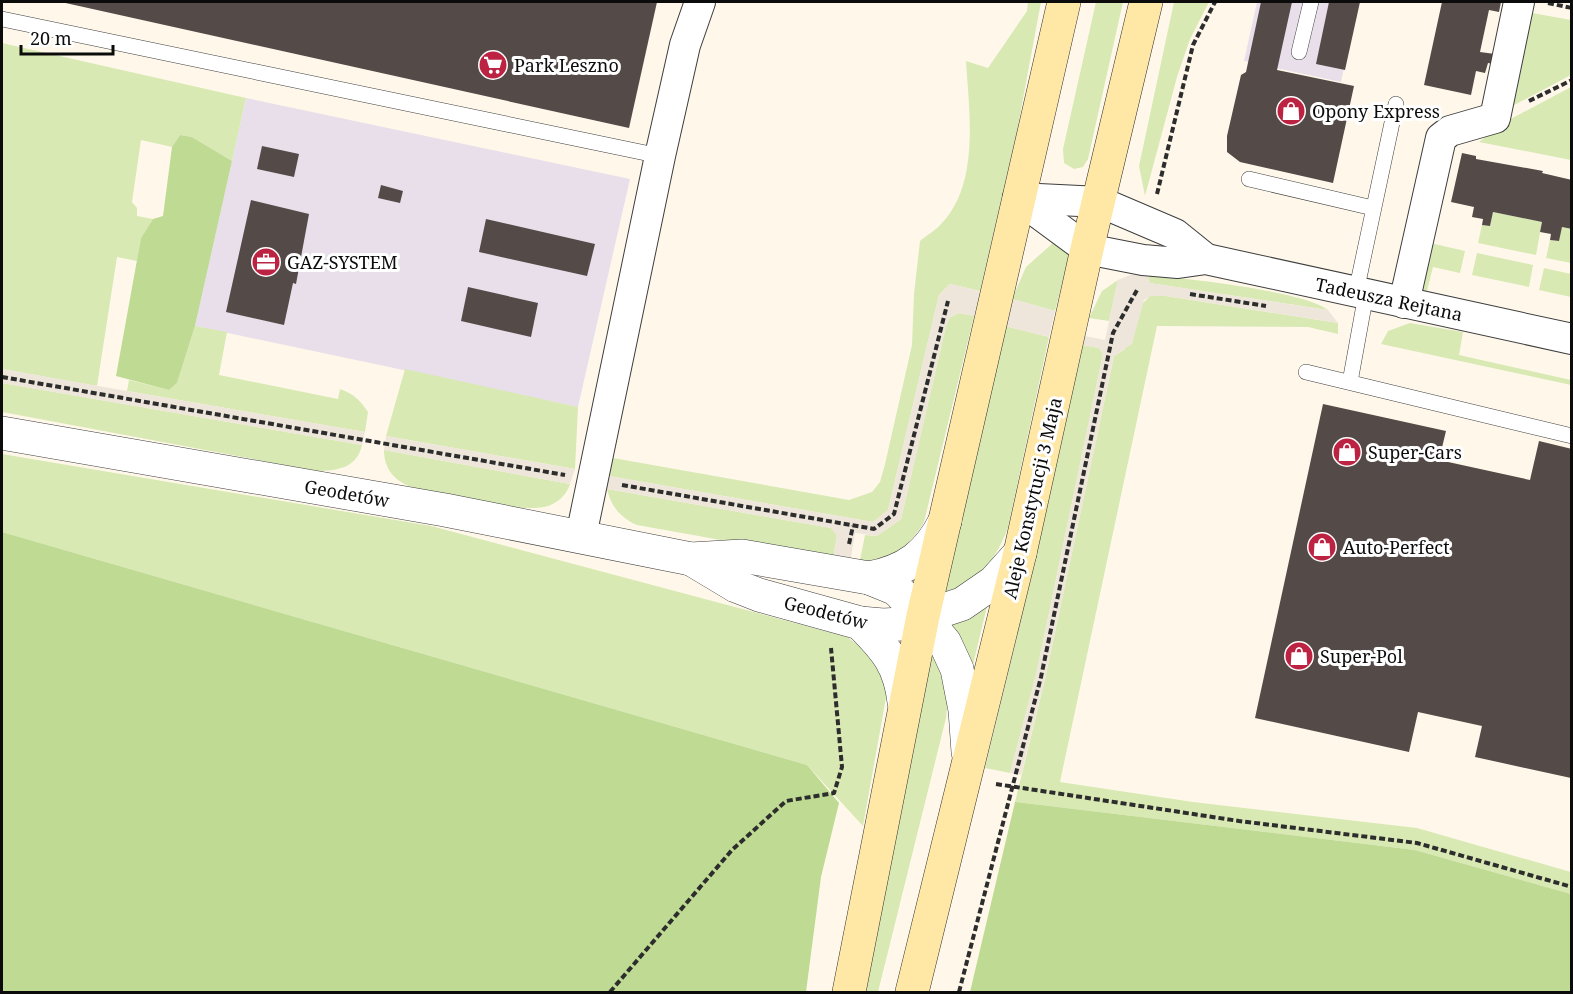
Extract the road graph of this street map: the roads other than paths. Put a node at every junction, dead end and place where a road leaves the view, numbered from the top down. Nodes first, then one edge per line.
1 (700, 2) edge
2 (1064, 2) edge
3 (1146, 2) edge
4 (1311, 2) edge
5 (1519, 2) edge
6 (2, 19) edge
7 (1299, 52) dead end
8 (1396, 104) dead end
9 (660, 156) junction
10 (1249, 179) dead end
11 (1018, 198) junction
12 (1100, 202) junction
13 (1373, 208) junction
14 (1087, 249) junction
15 (1206, 259) junction
16 (1361, 293) junction
17 (1404, 303) junction
18 (1572, 339) edge
19 (1306, 372) dead end
20 (1350, 382) junction
21 (2, 433) edge
22 (1572, 436) edge
23 (945, 521) junction
24 (581, 536) junction
25 (1020, 554) junction
26 (691, 559) junction
27 (869, 578) junction
28 (923, 616) junction
29 (860, 623) junction
30 (904, 702) junction
31 (969, 763) junction
32 (849, 993) edge
33 (912, 993) edge

1 - 9 street
2 - 11 main road
3 - 12 main road, Aleje Konstytucji 3 Maja
4 - 7 lane
5 - 17 street
6 - 9 lane
8 - 13 lane
9 - 24 street
10 - 13 lane
11 - 12 street, Tadeusza Rejtana
11 - 14 street, Tadeusza Rejtana
11 - 23 main road
12 - 14 main road, Aleje Konstytucji 3 Maja
12 - 15 street, Tadeusza Rejtana
13 - 16 lane
14 - 15 street, Tadeusza Rejtana
14 - 25 main road, Aleje Konstytucji 3 Maja
15 - 16 street, Tadeusza Rejtana
16 - 17 street, Tadeusza Rejtana
16 - 20 lane
17 - 18 street, Tadeusza Rejtana
19 - 20 lane
20 - 22 lane
21 - 24 street, Geodetów
23 - 27 street
23 - 28 main road
24 - 26 street, Geodetów
25 - 28 street, Geodetów
25 - 31 main road, Aleje Konstytucji 3 Maja
26 - 27 street, Geodetów
26 - 29 street, Geodetów
27 - 28 street
28 - 29 street, Geodetów
28 - 30 main road
28 - 31 street
29 - 30 street
30 - 32 main road
31 - 33 main road, Aleje Konstytucji 3 Maja

